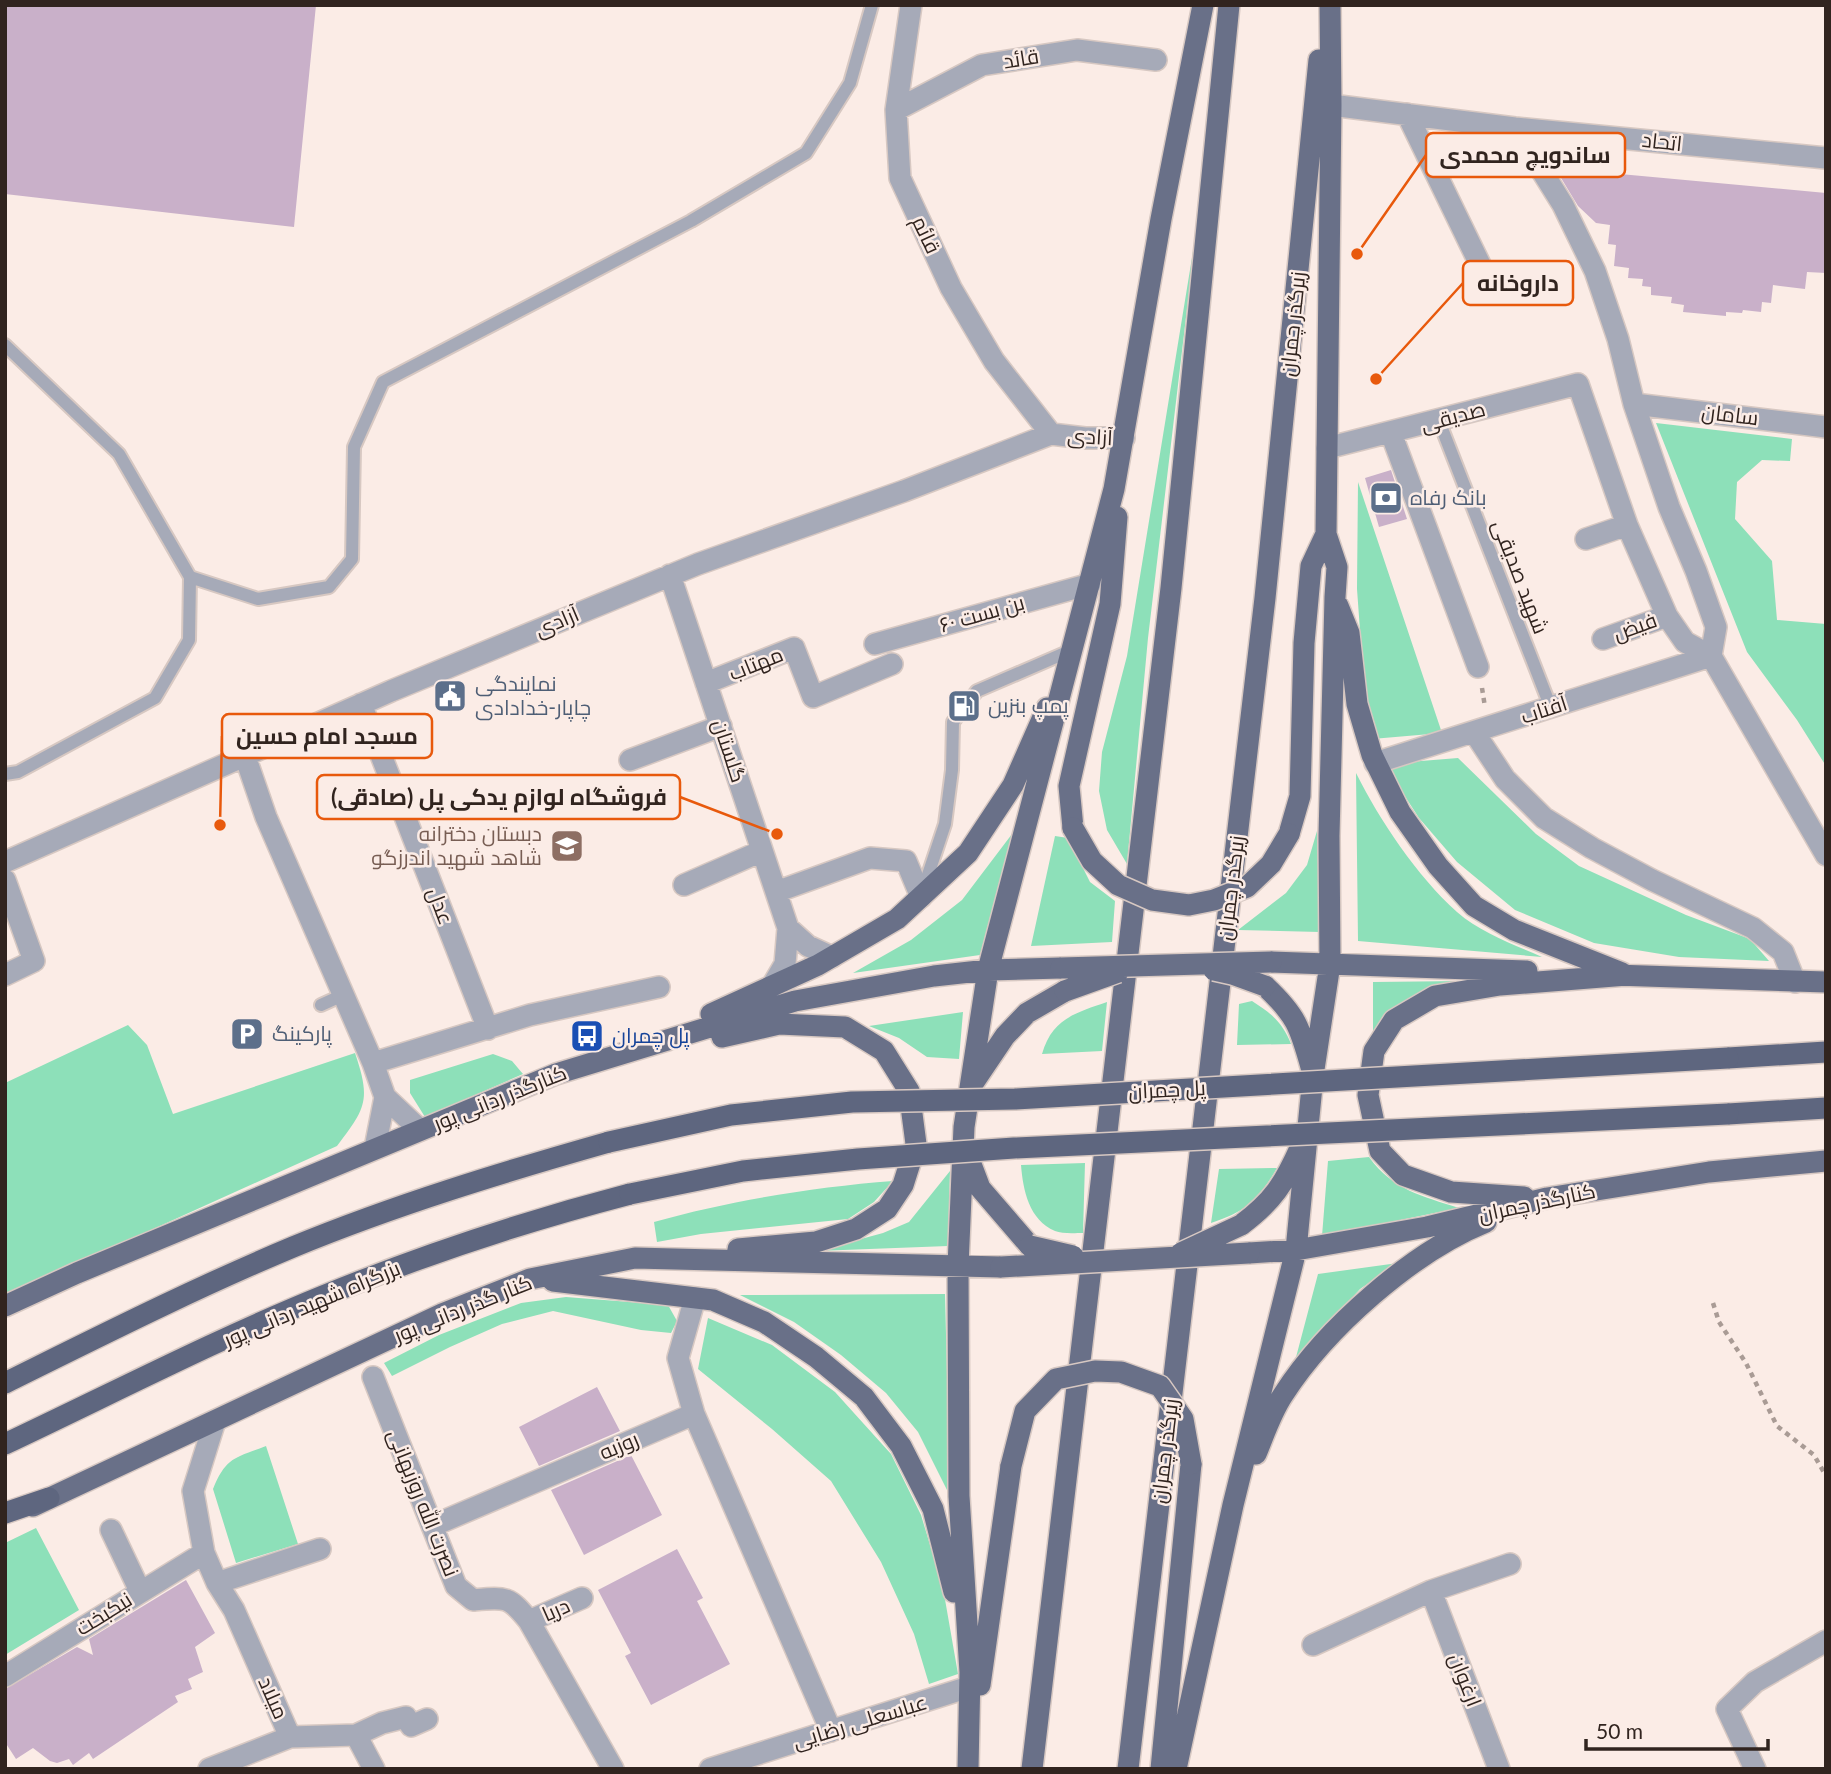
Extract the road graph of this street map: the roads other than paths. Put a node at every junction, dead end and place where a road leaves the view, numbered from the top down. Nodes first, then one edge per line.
1 (872, 5) edge
2 (911, 5) edge
3 (1203, 5) edge
4 (1229, 5) edge
5 (1327, 5) edge
6 (1156, 60) dead end
7 (1332, 105) junction
8 (896, 110) junction
9 (1407, 114) junction
10 (1515, 128) junction
11 (1826, 158) edge
12 (1490, 285) dead end
13 (5, 345) edge
14 (1634, 404) junction
15 (1439, 421) junction
16 (1826, 427) edge
17 (1391, 433) junction
18 (1051, 434) junction
19 (1124, 438) junction
20 (1327, 448) junction
21 (1627, 525) junction
22 (1326, 534) junction
23 (1586, 539) dead end
24 (670, 575) junction
25 (190, 577) junction
26 (1090, 584) junction
27 (1335, 597) junction
28 (1667, 616) junction
29 (1603, 639) dead end
30 (875, 644) dead end
31 (1073, 650) junction
32 (1711, 656) junction
33 (892, 664) dead end
34 (1478, 667) road end
35 (706, 683) junction
36 (361, 704) junction
37 (1551, 708) junction
38 (721, 726) junction
39 (1481, 730) junction
40 (245, 756) junction
41 (629, 760) dead end
42 (1375, 763) junction
43 (5, 774) edge
44 (762, 851) junction
45 (1826, 855) edge
46 (5, 862) edge
47 (5, 880) edge
48 (684, 885) dead end
49 (776, 892) junction
50 (921, 897) junction
51 (788, 928) junction
52 (832, 957) junction
53 (1181, 964) junction
54 (1330, 964) junction
55 (1136, 966) junction
56 (988, 970) junction
57 (5, 975) edge
58 (1627, 975) junction
59 (1795, 982) junction
60 (1826, 982) edge
61 (659, 987) dead end
62 (771, 988) junction
63 (343, 995) junction
64 (321, 1005) dead end
65 (488, 1029) junction
66 (1826, 1052) edge
67 (373, 1063) junction
68 (556, 1074) junction
69 (1313, 1076) junction
70 (970, 1087) junction
71 (384, 1097) junction
72 (1826, 1108) edge
73 (1308, 1129) junction
74 (420, 1130) junction
75 (963, 1142) junction
76 (375, 1148) junction
77 (1826, 1161) edge
78 (1546, 1198) junction
79 (1296, 1250) junction
80 (635, 1258) junction
81 (1169, 1258) junction
82 (1098, 1262) junction
83 (958, 1266) junction
84 (530, 1279) junction
85 (695, 1298) junction
86 (5, 1306) edge
87 (373, 1377) dead end
88 (5, 1383) edge
89 (694, 1414) junction
90 (215, 1421) junction
91 (5, 1444) edge
92 (49, 1498) joint
93 (1233, 1505) junction
94 (5, 1516) edge
95 (432, 1526) junction
96 (111, 1530) dead end
97 (320, 1549) dead end
98 (204, 1552) junction
99 (1510, 1564) dead end
100 (218, 1583) junction
101 (139, 1591) junction
102 (1430, 1591) junction
103 (582, 1598) dead end
104 (530, 1621) junction
105 (1826, 1641) edge
106 (1313, 1645) dead end
107 (5, 1676) edge
108 (970, 1680) junction
109 (427, 1719) dead end
110 (831, 1731) junction
111 (356, 1735) junction
112 (290, 1737) junction
113 (605, 1766) edge
114 (223, 1767) edge
115 (374, 1769) edge
116 (710, 1769) edge
117 (969, 1769) edge
118 (1032, 1769) edge
119 (1128, 1769) edge
120 (1161, 1769) edge
121 (1177, 1769) edge
122 (1499, 1769) edge
123 (1755, 1769) edge

1 - 25 lane
2 - 8 street, قائم
3 - 19 main road
4 - 118 main road
5 - 7 main road
5 - 119 main road, زیرگذر چمران
6 - 8 street, قائد
7 - 9 street, اتحاد
7 - 20 main road
8 - 18 street, قائم
9 - 10 street, اتحاد
9 - 12 street
10 - 11 street, اتحاد
10 - 14 street
13 - 25 lane
14 - 16 street, سامان
14 - 32 street
15 - 17 street, صدیقی
15 - 21 street, صدیقی
15 - 37 lane, شهید صدیقی
17 - 20 street, صدیقی
17 - 34 street
18 - 19 street, آزادی
18 - 24 street, آزادی
19 - 22 main road, bridge
19 - 26 main road
20 - 22 main road
21 - 23 street
21 - 28 street
22 - 27 main road
24 - 35 street, گلستان
24 - 36 street, آزادی
25 - 43 lane
26 - 30 street, بن بست ۶۰
26 - 31 main road
27 - 42 main road
27 - 54 main road
28 - 29 street, فیض
28 - 32 street
31 - 50 main road
31 - 50 lane
31 - 56 main road
32 - 37 street, آفتاب
32 - 45 street
33 - 35 street, مهتاب
35 - 38 street, گلستان
36 - 40 street, آزادی
36 - 65 street, عدل
37 - 39 street, آفتاب
38 - 41 street
38 - 44 street, گلستان
39 - 42 street, آفتاب
39 - 59 street
40 - 46 street, آزادی
40 - 63 street
42 - 58 main road
44 - 48 street
44 - 49 street, گلستان
47 - 57 street
49 - 50 street
49 - 51 street, گلستان
50 - 52 main road
51 - 52 street
51 - 62 street
52 - 62 main road
53 - 54 main road, bridge
53 - 55 main road, کنارگذر ردانی پور, bridge
53 - 69 main road, bridge
54 - 58 main road
54 - 69 main road
55 - 56 main road, کنارگذر ردانی پور, bridge
55 - 70 main road, bridge
56 - 68 main road, کنارگذر ردانی پور
56 - 70 main road
58 - 59 main road
58 - 78 main road
59 - 60 main road
61 - 65 street
62 - 68 main road
63 - 64 lane
63 - 67 street
65 - 67 street
66 - 88 highway, پل چمران, bridge
67 - 71 street
68 - 74 main road, کنارگذر ردانی پور
68 - 80 main road
69 - 73 main road
70 - 75 main road
71 - 74 street
71 - 76 street
72 - 91 highway, بزرگراه شهید ردانی پور, bridge
73 - 79 main road
73 - 81 main road, bridge
74 - 76 main road, کنارگذر ردانی پور
75 - 82 main road, bridge
75 - 83 main road
76 - 86 main road, کنارگذر ردانی پور
77 - 78 main road, کنارگذر چمران
78 - 79 main road, کنارگذر چمران
78 - 93 main road
79 - 81 main road, کنارگذر چمران, bridge
79 - 93 main road
80 - 83 main road, کنار گذر ردانی پور
80 - 84 main road, کنار گذر ردانی پور
81 - 82 main road, کنارگذر چمران, bridge
82 - 83 main road, کنار گذر ردانی پور, bridge
83 - 108 main road
84 - 85 main road
84 - 90 main road, کنار گذر ردانی پور
85 - 89 street
85 - 108 main road
87 - 95 street, نصرت الله روزبهانی
89 - 95 street, روزبه
89 - 110 street
90 - 92 main road, کنار گذر ردانی پور
90 - 98 street, میلاد
92 - 94 highway
93 - 121 main road
95 - 104 street, نصرت الله روزبهانی
96 - 101 street
97 - 100 street
98 - 100 street, میلاد
98 - 101 street, نیکبخت
99 - 102 street
100 - 112 street, میلاد
101 - 107 street, نیکبخت
102 - 106 street
102 - 122 street, ارغوان
103 - 104 street, دریا
104 - 113 street, نصرت الله روزبهانی
105 - 123 street
108 - 110 street, عباسعلی رضایی
108 - 117 main road
109 - 111 street
110 - 116 street, عباسعلی رضایی
111 - 112 street
111 - 115 street
112 - 114 street, میلاد
117 - 120 main road, bridge

